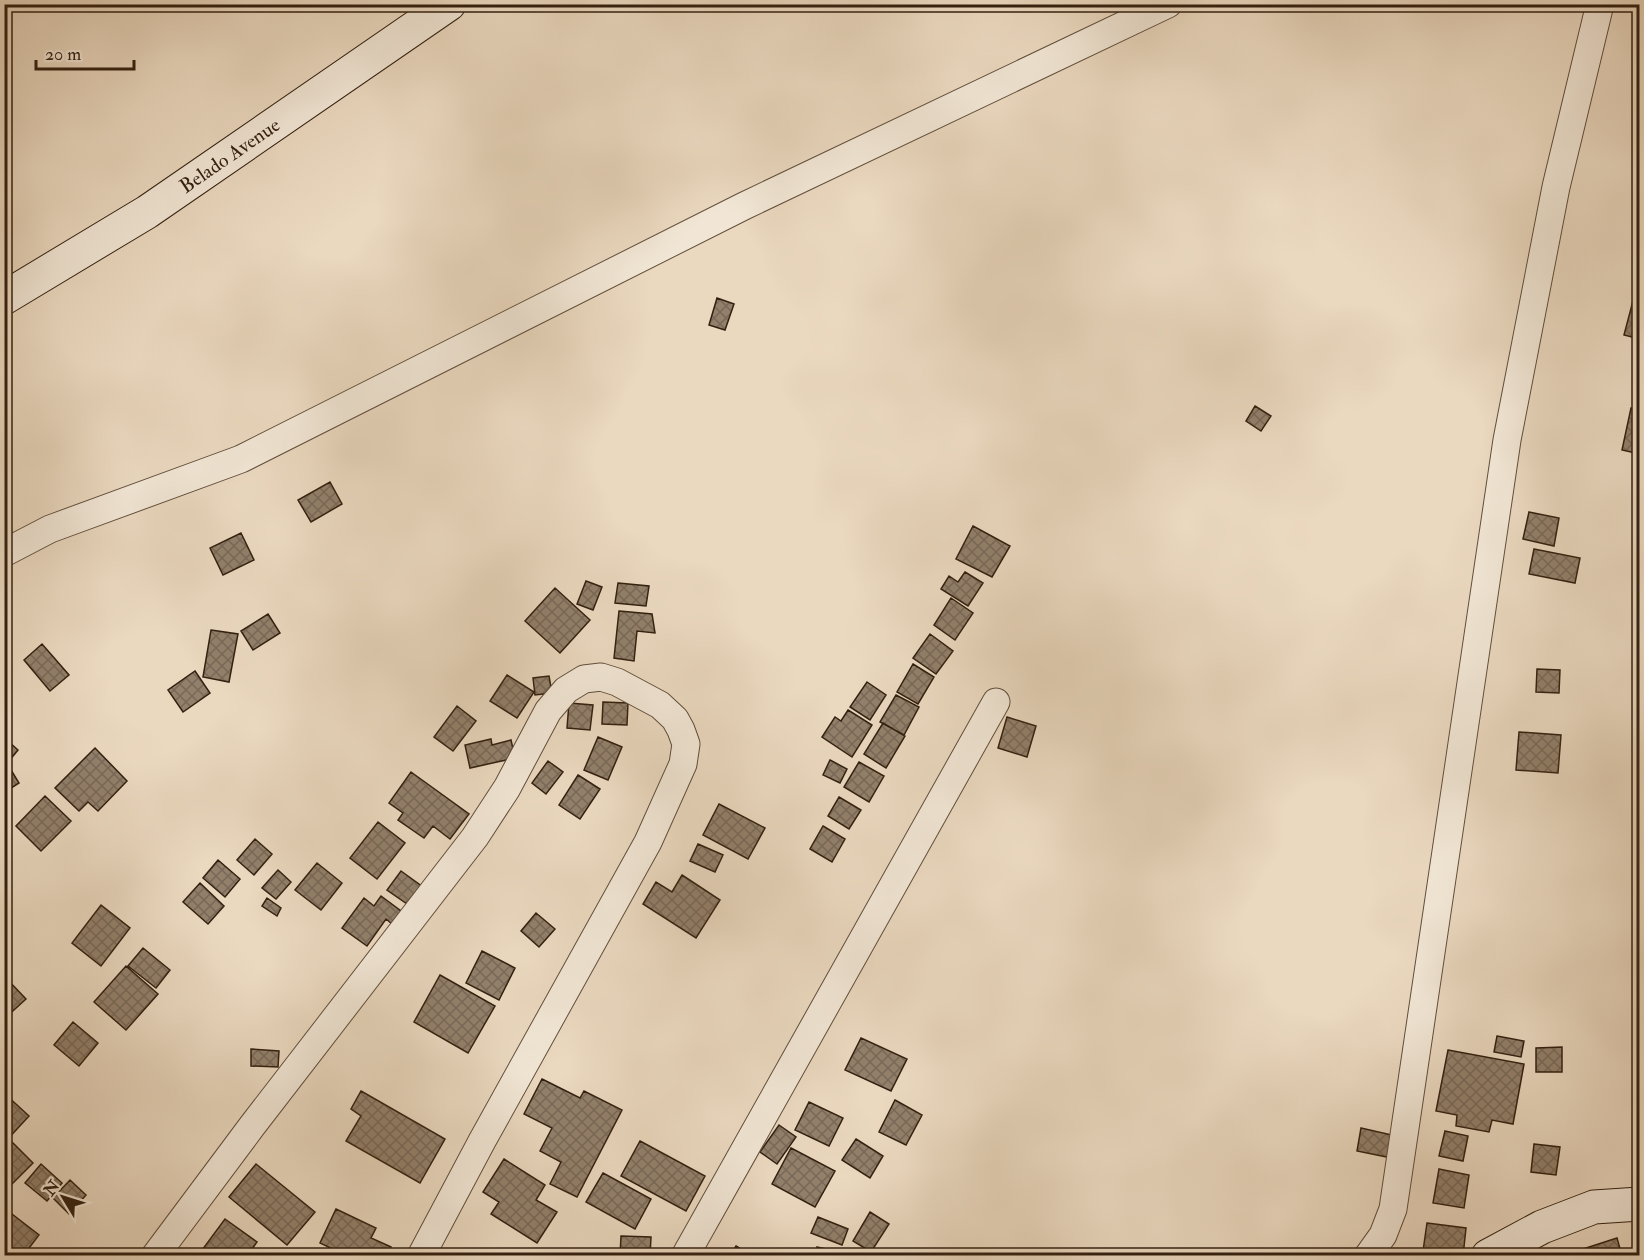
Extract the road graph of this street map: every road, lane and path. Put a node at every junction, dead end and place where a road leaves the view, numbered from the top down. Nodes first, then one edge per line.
1 (449, 4) edge
2 (1168, 4) edge
3 (1600, 4) edge
4 (4, 298) edge
5 (4, 553) edge
6 (996, 702) dead end
7 (1640, 1204) edge
8 (155, 1256) edge
9 (421, 1256) edge
10 (685, 1256) edge
11 (1368, 1256) edge
12 (1488, 1256) edge

1 - 4 street, Belado Avenue
2 - 5 street
3 - 11 street
6 - 10 street
7 - 12 street
8 - 9 street

